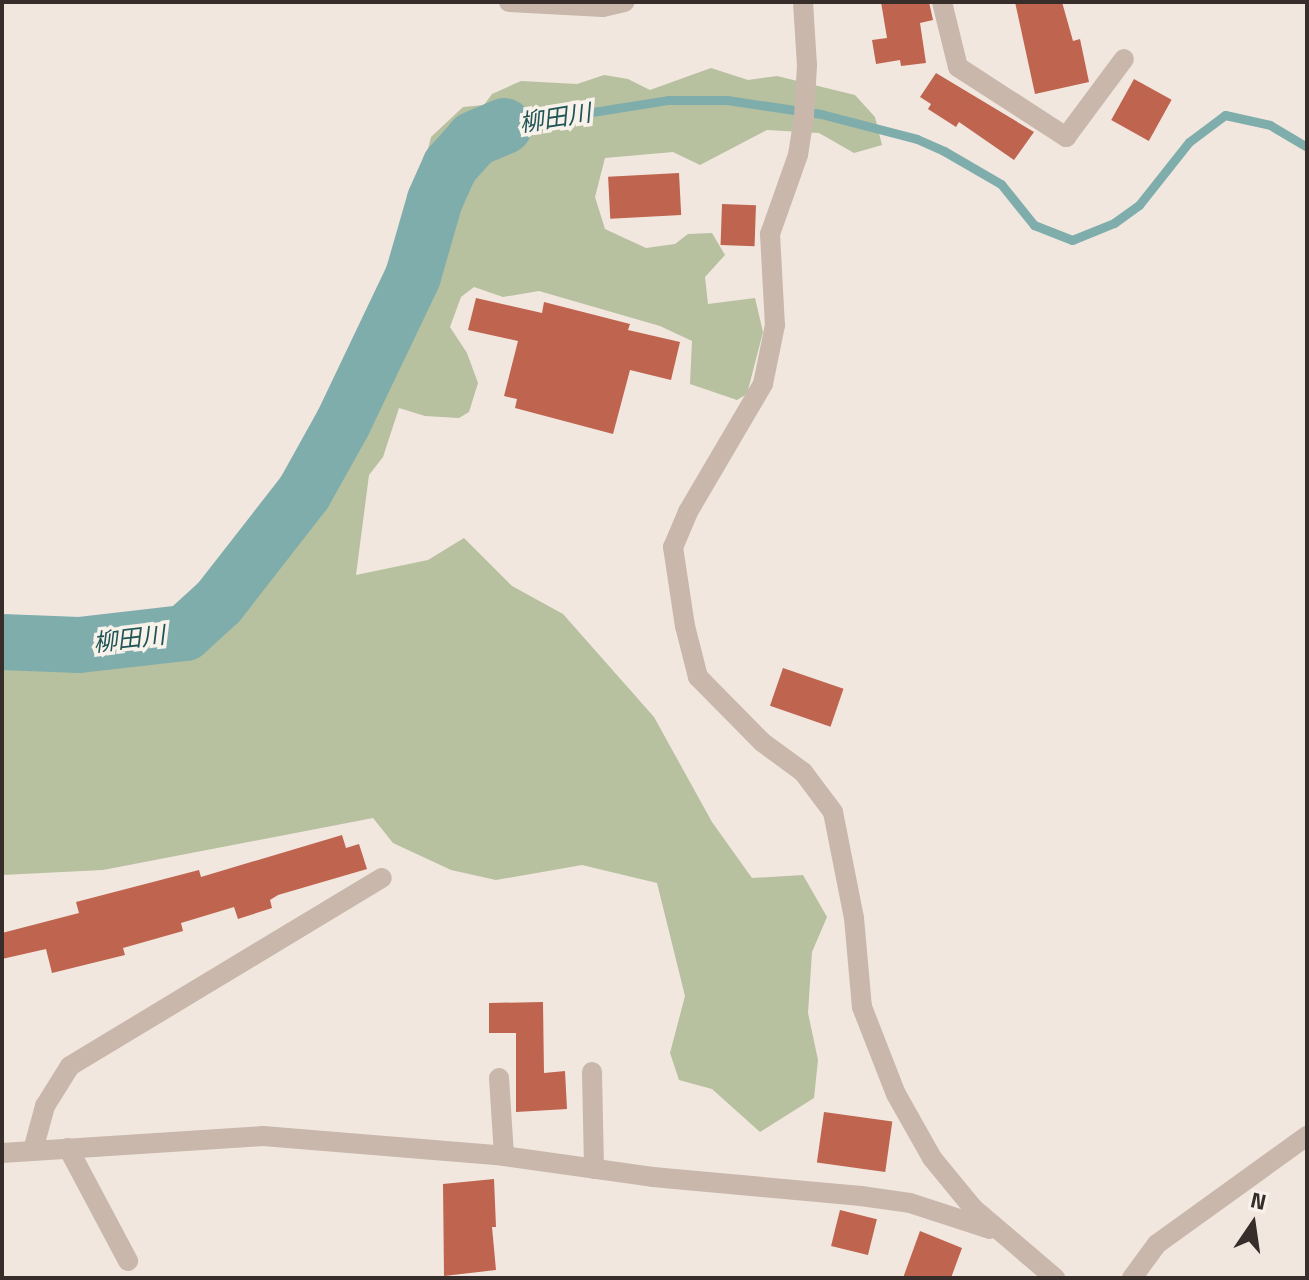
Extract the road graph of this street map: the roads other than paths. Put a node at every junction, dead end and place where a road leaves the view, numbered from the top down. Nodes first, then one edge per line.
1 (509, 2) edge
2 (624, 2) edge
3 (803, 2) edge
4 (942, 2) edge
5 (1124, 59) dead end
6 (382, 878) dead end
7 (592, 1072) dead end
8 (499, 1078) dead end
9 (1307, 1136) edge
10 (68, 1148) junction
11 (33, 1150) junction
12 (2, 1153) edge
13 (504, 1156) junction
14 (594, 1169) junction
15 (996, 1230) junction
16 (128, 1261) dead end
17 (1055, 1278) edge
18 (1132, 1278) edge

1 - 2 street
3 - 15 street
4 - 5 street
6 - 11 street
7 - 14 street
8 - 13 street
9 - 18 street
10 - 11 street
10 - 13 street
10 - 16 street
11 - 12 street
13 - 14 street
14 - 15 street
15 - 17 street

